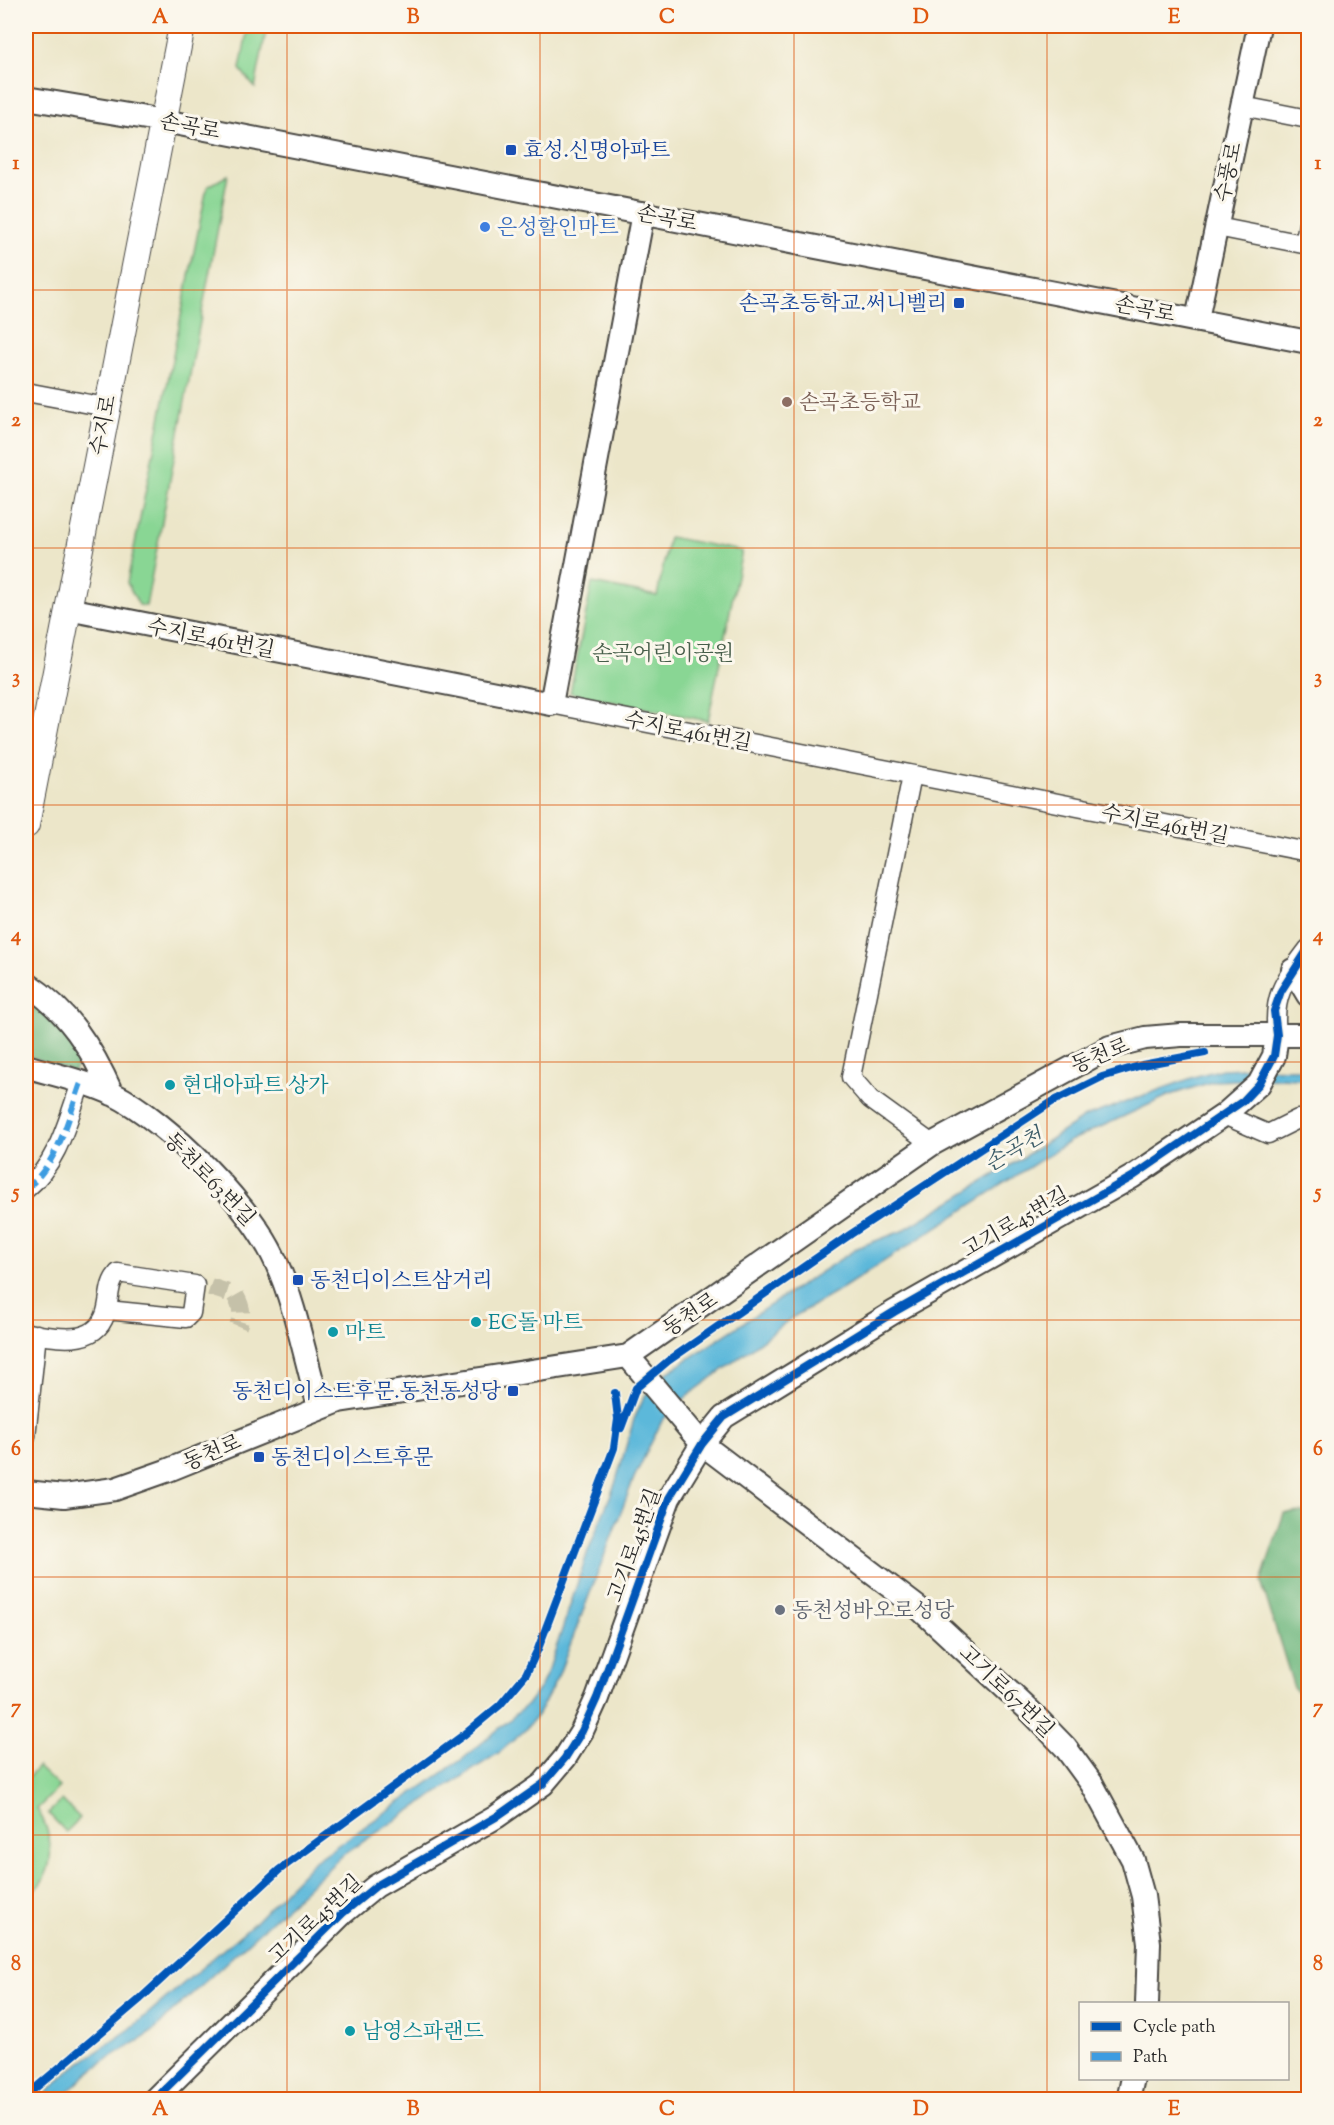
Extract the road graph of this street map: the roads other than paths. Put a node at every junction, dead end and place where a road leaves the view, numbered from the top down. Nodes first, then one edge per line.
1 (182, 26) edge
2 (1259, 26) edge
3 (26, 98) edge
4 (1242, 106) junction
5 (1308, 119) edge
6 (164, 121) junction
7 (643, 213) junction
8 (1308, 224) edge
9 (1217, 226) junction
10 (1306, 245) edge
11 (1197, 319) junction
12 (1308, 342) edge
13 (26, 392) edge
14 (106, 407) junction
15 (68, 609) junction
16 (551, 704) junction
17 (912, 775) junction
18 (26, 825) edge
19 (1308, 852) edge
20 (1308, 949) edge
21 (1293, 970) junction
22 (26, 983) edge
23 (1308, 995) edge
24 (1277, 1035) junction
25 (1308, 1035) edge
26 (26, 1066) edge
27 (81, 1083) junction
28 (112, 1094) junction
29 (1224, 1115) junction
30 (1308, 1120) edge
31 (932, 1144) junction
32 (26, 1189) edge
33 (107, 1310) junction
34 (31, 1334) edge
35 (634, 1363) junction
36 (319, 1406) junction
37 (26, 1436) edge
38 (702, 1444) junction
39 (26, 1492) edge
40 (1147, 2002) edge
41 (1133, 2080) edge
42 (154, 2100) edge
43 (1128, 2100) edge

1 - 6 main road, 수지로
2 - 4 street, 수풍로
3 - 6 street, 손곡로
4 - 5 street
4 - 9 street, 수풍로
6 - 7 street, 손곡로
6 - 14 main road, 수지로
7 - 11 street, 손곡로
7 - 16 street
8 - 10 street
9 - 10 street
9 - 11 street, 수풍로
11 - 12 street, 손곡로
13 - 14 street
14 - 15 main road, 수지로
15 - 16 street, 수지로461번길
15 - 18 main road, 수지로
16 - 17 street, 수지로461번길
17 - 19 street, 수지로461번길
17 - 31 street
20 - 21 street
21 - 23 street
21 - 24 street
22 - 28 street
24 - 25 street, 동천로
24 - 29 street, 고기로45번길
24 - 31 street, 동천로
26 - 27 street, 동천로63번길
27 - 28 street, 동천로63번길
27 - 32 street
28 - 36 street, 동천로63번길
29 - 30 street
29 - 38 street, 고기로45번길
31 - 35 street, 동천로
33 - 33 street
33 - 34 street
34 - 37 street
35 - 36 street, 동천로
35 - 38 street, 고기로67번길
36 - 39 street, 동천로
38 - 40 street, 고기로67번길
38 - 42 street, 고기로45번길
41 - 43 street

